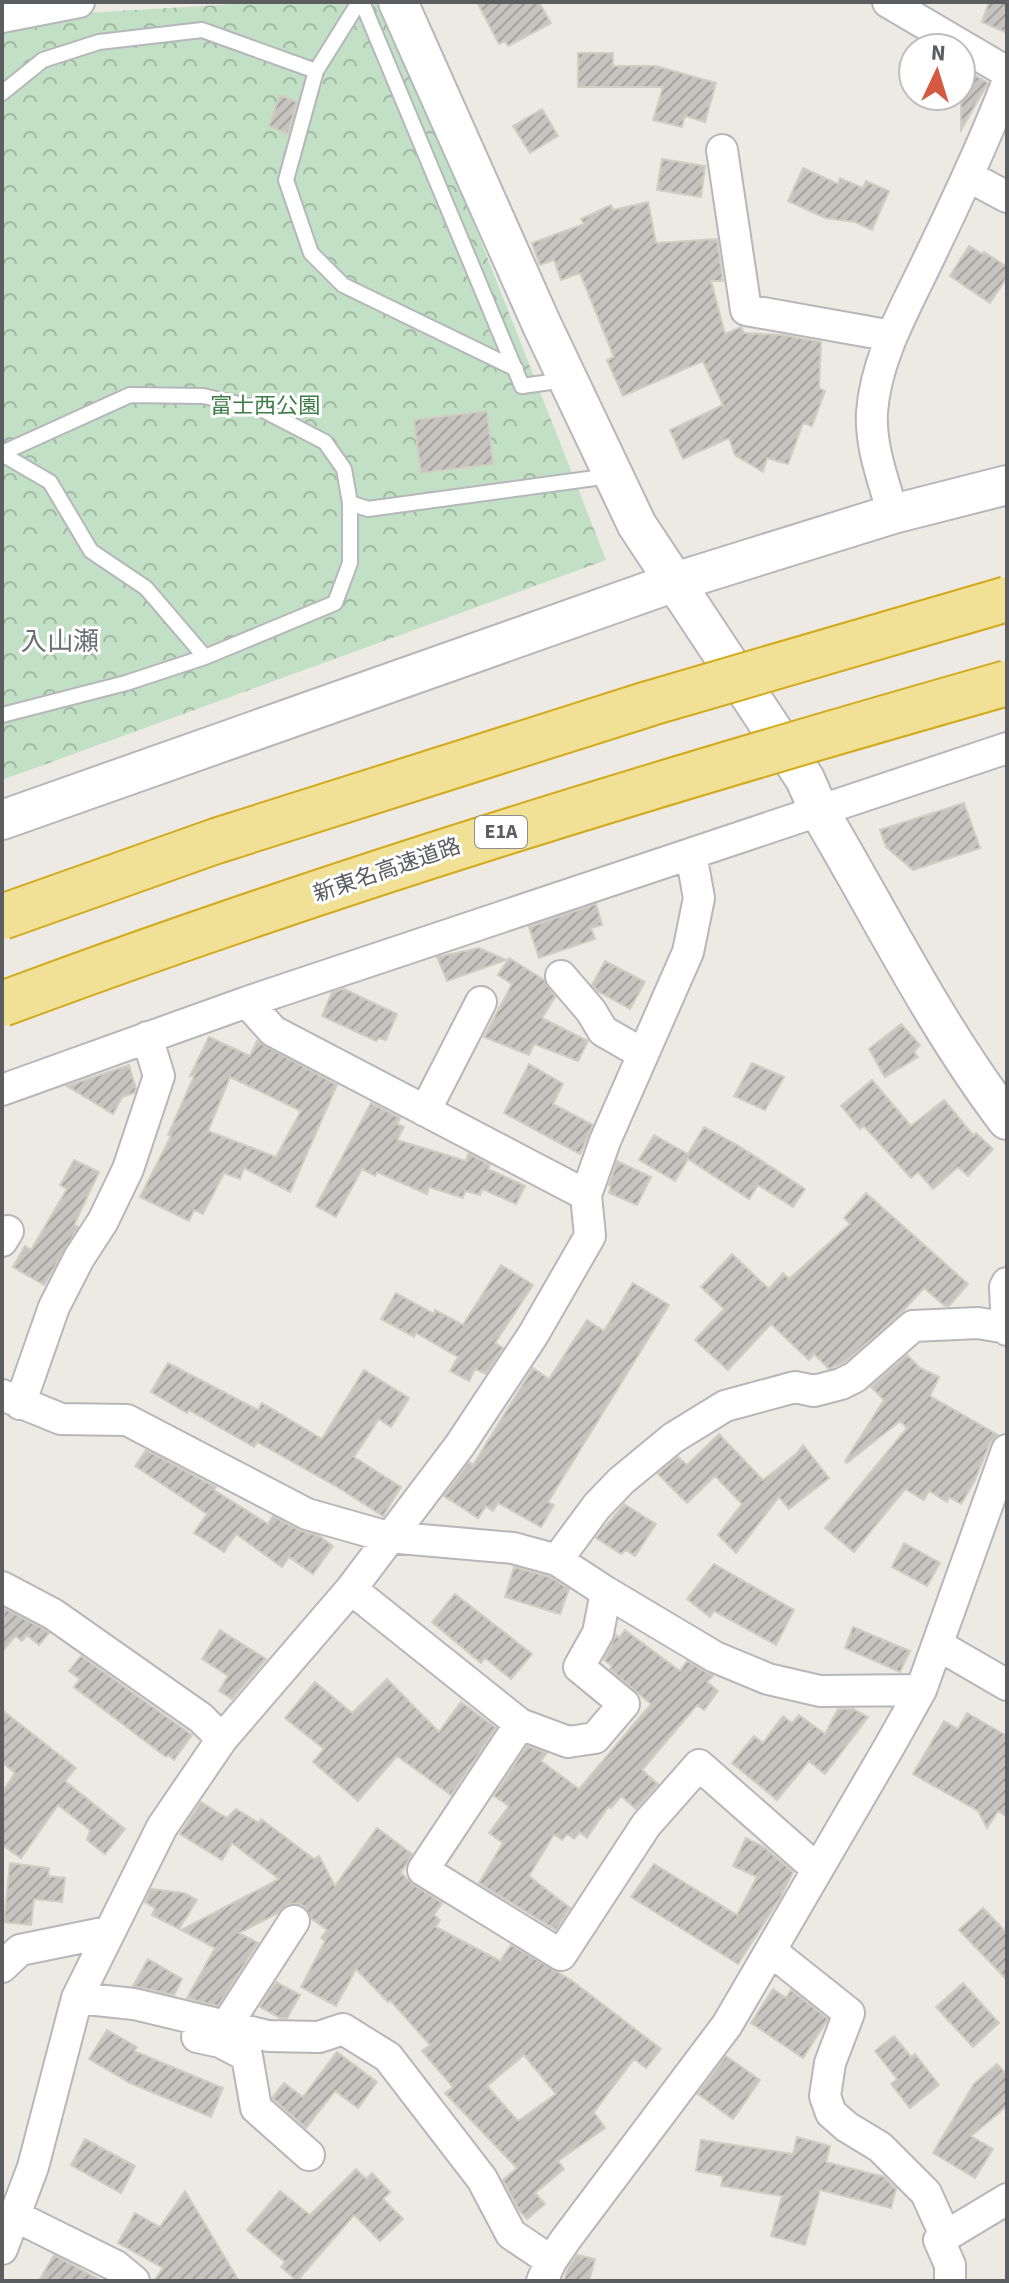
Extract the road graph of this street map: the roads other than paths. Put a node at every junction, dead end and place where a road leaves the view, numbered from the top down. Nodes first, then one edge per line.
1 (79, 2) edge
2 (360, 2) edge
3 (398, 2) edge
4 (888, 2) edge
5 (2, 17) edge
6 (316, 71) junction
7 (1007, 72) edge
8 (1007, 83) edge
9 (2, 93) edge
10 (722, 150) dead end
11 (968, 176) junction
12 (1007, 197) edge
13 (892, 336) junction
14 (516, 369) junction
15 (568, 380) junction
16 (2, 454) edge
17 (613, 475) junction
18 (1007, 485) edge
19 (350, 503) junction
20 (893, 514) junction
21 (675, 582) junction
22 (1007, 599) edge
23 (205, 657) junction
24 (1007, 683) edge
25 (2, 715) edge
26 (1007, 748) edge
27 (819, 811) junction
28 (2, 820) edge
29 (691, 854) junction
30 (2, 917) edge
31 (561, 976) dead end
32 (247, 1002) junction
33 (481, 1002) dead end
34 (2, 1004) edge
35 (147, 1037) junction
36 (643, 1054) junction
37 (2, 1090) edge
38 (425, 1111) junction
39 (1007, 1120) edge
40 (586, 1195) junction
41 (1007, 1283) edge
42 (1007, 1329) edge
43 (11, 1399) edge
44 (1007, 1450) edge
45 (388, 1537) junction
46 (557, 1560) junction
47 (2, 1587) edge
48 (351, 1589) junction
49 (606, 1592) junction
50 (938, 1645) junction
51 (1007, 1685) edge
52 (921, 1690) junction
53 (520, 1724) junction
54 (222, 1739) junction
55 (817, 1869) junction
56 (294, 1921) dead end
57 (108, 1932) junction
58 (771, 1951) junction
59 (2, 1967) edge
60 (74, 2006) junction
61 (226, 2026) junction
62 (309, 2155) dead end
63 (1007, 2199) edge
64 (13, 2215) junction
65 (939, 2240) junction
66 (2, 2249) edge
67 (546, 2271) edge
68 (134, 2281) edge
69 (950, 2281) edge

1 - 5 street
2 - 6 lane
2 - 14 lane
3 - 15 street
4 - 7 street
6 - 9 lane
6 - 14 lane
8 - 11 street
10 - 13 street
11 - 12 street
11 - 13 street
13 - 20 street
14 - 15 lane
15 - 17 street
16 - 19 lane
16 - 23 lane
17 - 19 lane
17 - 21 street
18 - 20 street
19 - 23 lane
20 - 21 street
21 - 27 street
21 - 28 street
22 - 30 highway, bridge
23 - 25 lane
24 - 34 highway, 新東名高速道路 / E1A, bridge
26 - 27 street
27 - 29 street
27 - 39 street
29 - 32 street
29 - 36 street
31 - 36 street
32 - 35 street
32 - 38 street
33 - 38 street
35 - 37 street
35 - 43 street
36 - 40 street
38 - 40 street
40 - 45 street
41 - 42 street
42 - 46 street
43 - 45 street
44 - 50 street
45 - 46 street
45 - 48 street
46 - 49 street
47 - 54 street
48 - 53 street
48 - 54 street
49 - 52 street
49 - 53 street
50 - 51 street
50 - 52 street
52 - 55 street
53 - 55 street
54 - 57 street
55 - 58 street
56 - 61 street
57 - 59 street
57 - 60 street
58 - 65 street
58 - 67 street
60 - 61 street
60 - 62 street
60 - 64 street
61 - 67 street
63 - 65 street
64 - 66 street
64 - 68 street
65 - 69 street

